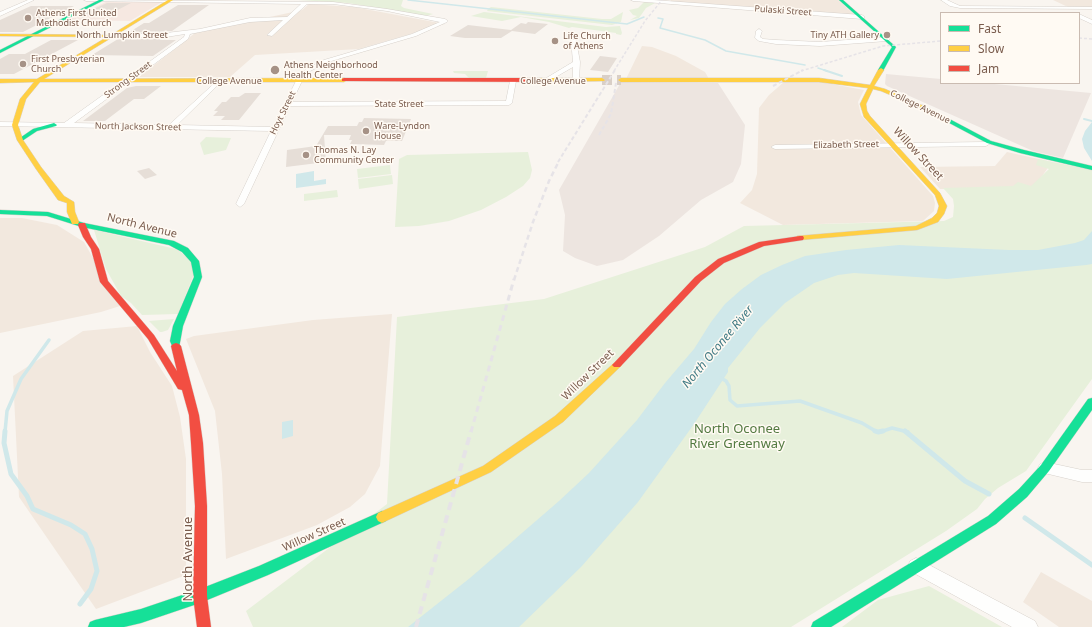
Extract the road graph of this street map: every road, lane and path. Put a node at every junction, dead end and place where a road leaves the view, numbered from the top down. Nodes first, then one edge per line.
1 (32, 0) edge
2 (86, 0) edge
3 (102, 0) edge
4 (170, 0) edge
5 (633, 0) edge
6 (841, 0) edge
7 (943, 0) edge
8 (306, 2) junction
9 (706, 3) edge
10 (1052, 3) dead end
11 (1062, 8) junction
12 (1092, 8) edge
13 (1071, 12) edge
14 (0, 14) edge
15 (1080, 16) edge
16 (862, 17) junction
17 (290, 18) junction
18 (1092, 22) edge
19 (759, 31) dead end
20 (188, 33) junction
21 (0, 35) edge
22 (32, 35) junction
23 (270, 35) dead end
24 (112, 36) junction
25 (887, 39) junction
26 (573, 40) dead end
27 (0, 52) edge
28 (576, 62) junction
29 (576, 80) junction
30 (602, 80) tunnel mouth
31 (621, 80) tunnel mouth
32 (0, 81) edge
33 (38, 81) junction
34 (127, 81) junction
35 (219, 81) junction
36 (299, 81) junction
37 (513, 81) junction
38 (545, 81) junction
39 (872, 87) junction
40 (288, 104) junction
41 (0, 124) edge
42 (15, 125) junction
43 (54, 126) junction
44 (65, 126) junction
45 (170, 128) junction
46 (277, 129) junction
47 (20, 140) junction
48 (989, 142) junction
49 (893, 144) junction
50 (775, 147) dead end
51 (1092, 168) edge
52 (61, 198) junction
53 (240, 204) dead end
54 (0, 212) edge
55 (48, 214) junction
56 (78, 223) junction
57 (188, 396) junction
58 (1092, 402) edge
59 (1045, 468) junction
60 (1092, 476) edge
61 (916, 566) junction
62 (200, 596) junction
63 (1025, 626) edge
64 (95, 627) edge
65 (204, 627) edge
66 (818, 627) edge

1 - 14 street
2 - 3 street
3 - 4 street
3 - 22 street
4 - 8 street
4 - 24 street
5 - 9 street, Pulaski Street
6 - 16 street
7 - 11 street
8 - 17 street
8 - 36 street, Hoyt Street
9 - 16 street, Pulaski Street
10 - 11 street
11 - 12 street
11 - 13 street
15 - 18 street
16 - 25 street
17 - 20 street, North Lumpkin Street
17 - 23 street
19 - 25 street
20 - 24 street, North Lumpkin Street
20 - 34 street, Strong Street
21 - 22 street, North Lumpkin Street
22 - 24 street, North Lumpkin Street
22 - 27 street
24 - 33 street
25 - 39 street, Willow Street
26 - 28 street
28 - 29 street
28 - 38 street
29 - 30 street, College Avenue
29 - 38 street, College Avenue
31 - 39 street, College Avenue
32 - 33 street, College Avenue
33 - 34 street, College Avenue
33 - 42 street
34 - 35 street, College Avenue
34 - 44 street, Strong Street
35 - 36 street, College Avenue
35 - 45 street
36 - 37 street, College Avenue
36 - 40 street, Hoyt Street
37 - 38 street, College Avenue
37 - 40 street, State Street
39 - 48 street, College Avenue
39 - 49 street, Willow Street
40 - 46 street, Hoyt Street
41 - 42 street, North Jackson Street
42 - 43 street, North Jackson Street
42 - 47 street
43 - 44 street, North Jackson Street
43 - 47 street
44 - 45 street, North Jackson Street
45 - 46 street, North Jackson Street
46 - 53 street, Hoyt Street
47 - 52 street
48 - 49 street, Elizabeth Street
48 - 51 street, College Avenue
49 - 50 street, Elizabeth Street
49 - 62 street, Willow Street
52 - 55 street
52 - 56 street
54 - 55 street, North Avenue
55 - 56 street, North Avenue
56 - 57 street, North Avenue
56 - 57 street, North Avenue
57 - 62 street, North Avenue
58 - 59 street
59 - 60 street
59 - 61 street
61 - 63 street
61 - 66 street
62 - 64 street, Willow Street
62 - 65 street, North Avenue

